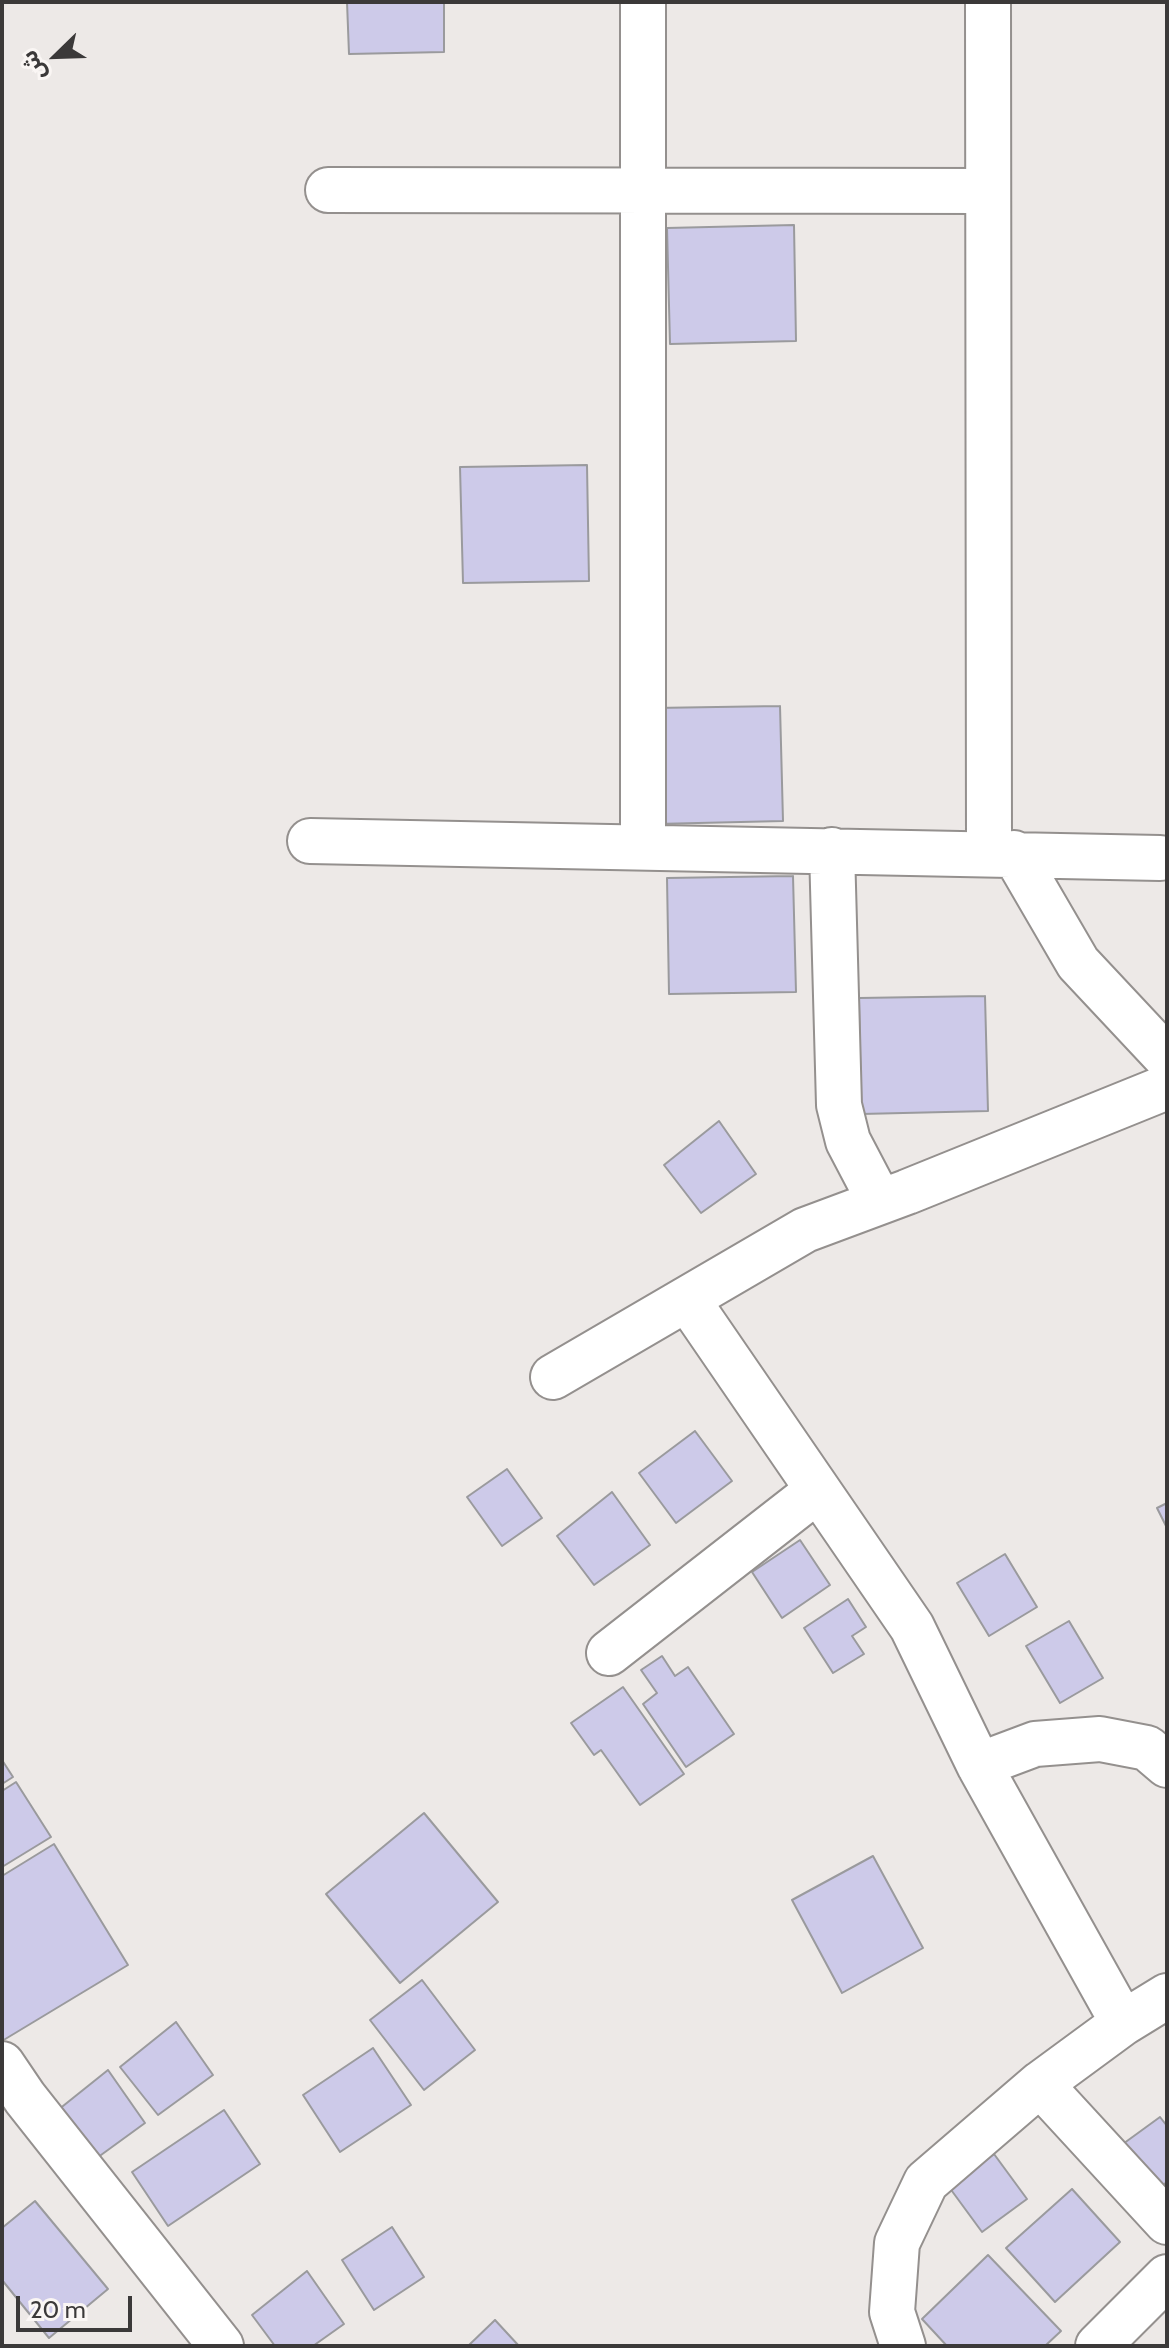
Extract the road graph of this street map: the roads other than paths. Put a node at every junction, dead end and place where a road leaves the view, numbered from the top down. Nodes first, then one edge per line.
1 (643, 2) edge
2 (988, 2) edge
3 (328, 190) dead end
4 (643, 191) junction
5 (987, 191) junction
6 (310, 841) dead end
7 (643, 847) junction
8 (832, 850) junction
9 (1002, 853) junction
10 (1160, 858) dead end
11 (1167, 1058) edge
12 (1167, 1087) edge
13 (880, 1202) junction
14 (687, 1299) junction
15 (553, 1377) dead end
16 (818, 1490) junction
17 (609, 1653) dead end
18 (979, 1765) junction
19 (1167, 1765) edge
20 (1167, 1996) edge
21 (1123, 2023) junction
22 (2, 2064) edge
23 (1040, 2084) junction
24 (1167, 2222) edge
25 (1167, 2277) edge
26 (221, 2346) edge
27 (903, 2346) edge
28 (1098, 2346) edge

1 - 4 street
2 - 5 street
3 - 4 street
4 - 5 street
4 - 7 street
5 - 9 street
6 - 7 street
7 - 8 street
8 - 9 street
8 - 13 street
9 - 10 street
9 - 11 street
12 - 13 street
13 - 14 street
14 - 15 street
14 - 16 street
16 - 17 street
16 - 18 street
18 - 19 street
18 - 21 street
20 - 21 street
21 - 23 street
22 - 26 street
23 - 24 street
23 - 27 street
25 - 28 street

